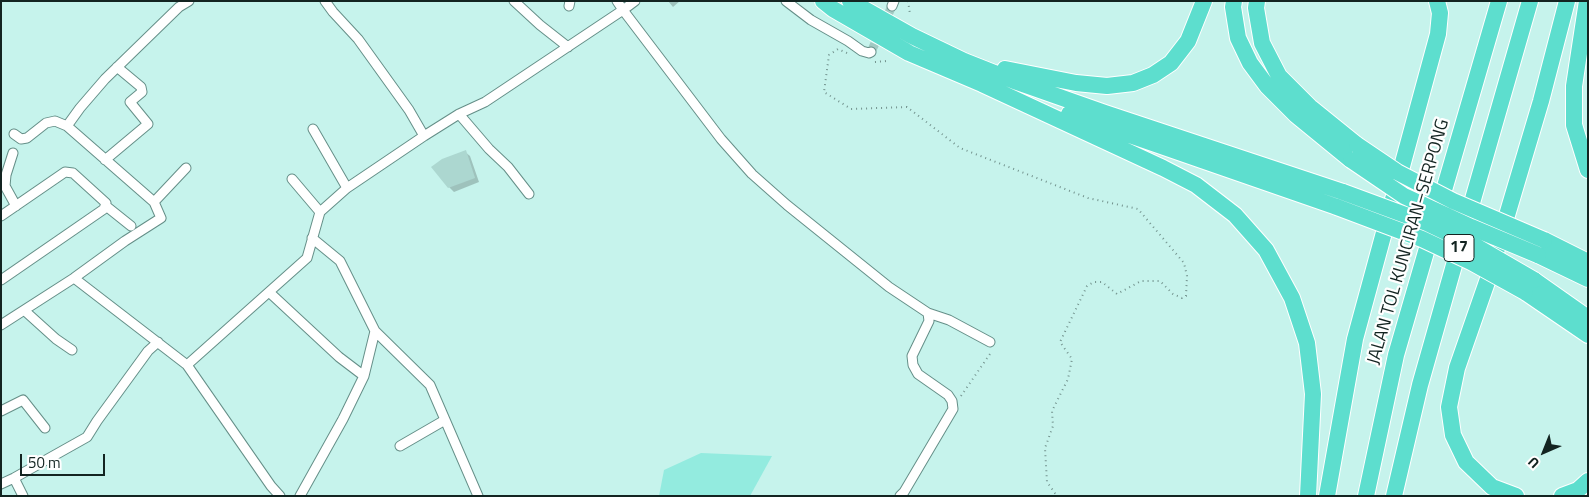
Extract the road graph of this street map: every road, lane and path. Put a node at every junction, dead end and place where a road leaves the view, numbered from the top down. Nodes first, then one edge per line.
1 (189, 1) edge
2 (325, 1) edge
3 (514, 1) edge
4 (617, 1) edge
5 (635, 1) edge
6 (786, 1) edge
7 (823, 1) edge
8 (850, 1) edge
9 (908, 1) edge
10 (1204, 1) edge
11 (1234, 1) edge
12 (1257, 1) edge
13 (1437, 1) edge
14 (1499, 1) edge
15 (1530, 1) edge
16 (1567, 1) edge
17 (1587, 1) edge
18 (176, 4) edge
19 (623, 10) junction
20 (910, 14) dead end
21 (568, 48) junction
22 (871, 52) dead end
23 (853, 56) dead end
24 (887, 61) dead end
25 (964, 61) junction
26 (868, 63) dead end
27 (117, 67) junction
28 (982, 84) junction
29 (460, 114) junction
30 (67, 126) junction
31 (313, 129) dead end
32 (14, 134) dead end
33 (424, 136) junction
34 (1354, 152) junction
35 (13, 153) dead end
36 (105, 160) junction
37 (186, 168) dead end
38 (1588, 170) edge
39 (292, 179) dead end
40 (347, 188) junction
41 (529, 194) dead end
42 (1340, 200) junction
43 (154, 202) junction
44 (16, 206) junction
45 (106, 206) junction
46 (320, 212) junction
47 (1, 216) edge
48 (131, 226) dead end
49 (312, 238) junction
50 (1541, 247) junction
51 (1588, 262) edge
52 (74, 278) junction
53 (1588, 279) edge
54 (1, 280) edge
55 (1529, 286) junction
56 (269, 292) junction
57 (25, 311) junction
58 (928, 313) junction
59 (1588, 318) edge
60 (1, 325) edge
61 (375, 331) junction
62 (1588, 336) edge
63 (158, 342) junction
64 (990, 342) joint
65 (72, 350) dead end
66 (187, 365) junction
67 (364, 376) junction
68 (953, 409) junction
69 (1, 411) edge
70 (445, 420) junction
71 (45, 428) dead end
72 (400, 446) dead end
73 (14, 478) junction
74 (1588, 481) edge
75 (1, 484) edge
76 (23, 496) edge
77 (280, 496) edge
78 (300, 496) edge
79 (478, 496) edge
80 (900, 496) edge
81 (1057, 496) edge
82 (1308, 496) edge
83 (1327, 496) edge
84 (1366, 496) edge
85 (1394, 496) edge
86 (1516, 496) edge
87 (1562, 496) edge

1 - 18 street
2 - 33 street
3 - 21 street
4 - 19 street
5 - 19 street
6 - 22 street
7 - 28 highway
8 - 25 highway
9 - 20 path
10 - 25 highway
11 - 34 highway
12 - 34 highway
13 - 83 highway
14 - 84 highway, JALAN TOL KUNCIRAN–SERPONG / 17
15 - 85 highway, 17
16 - 86 highway
17 - 38 highway
18 - 27 street
19 - 21 street
19 - 58 street
21 - 29 street
23 - 81 path
24 - 26 path
25 - 42 highway
27 - 30 street
27 - 36 street
28 - 42 highway
28 - 82 highway
29 - 33 street
29 - 41 street
30 - 32 street
30 - 36 street
31 - 40 street
33 - 40 street
34 - 50 highway, bridge
35 - 44 street
36 - 43 street
37 - 43 street
39 - 46 street
40 - 46 street
42 - 55 highway, bridge
43 - 52 street
44 - 45 street
44 - 47 street
45 - 48 street
45 - 54 street
46 - 49 street
49 - 56 street
49 - 61 street
50 - 51 highway
50 - 53 highway
52 - 57 street
52 - 63 street
55 - 59 highway
55 - 62 highway
56 - 66 street
56 - 67 street
57 - 60 street
57 - 65 street
58 - 64 street
58 - 68 street
61 - 67 street
61 - 70 street
63 - 66 street
63 - 73 street
64 - 68 path
66 - 77 street
67 - 78 street
68 - 80 street
69 - 71 street
70 - 72 street
70 - 79 street
73 - 75 street
73 - 76 street
74 - 87 highway

